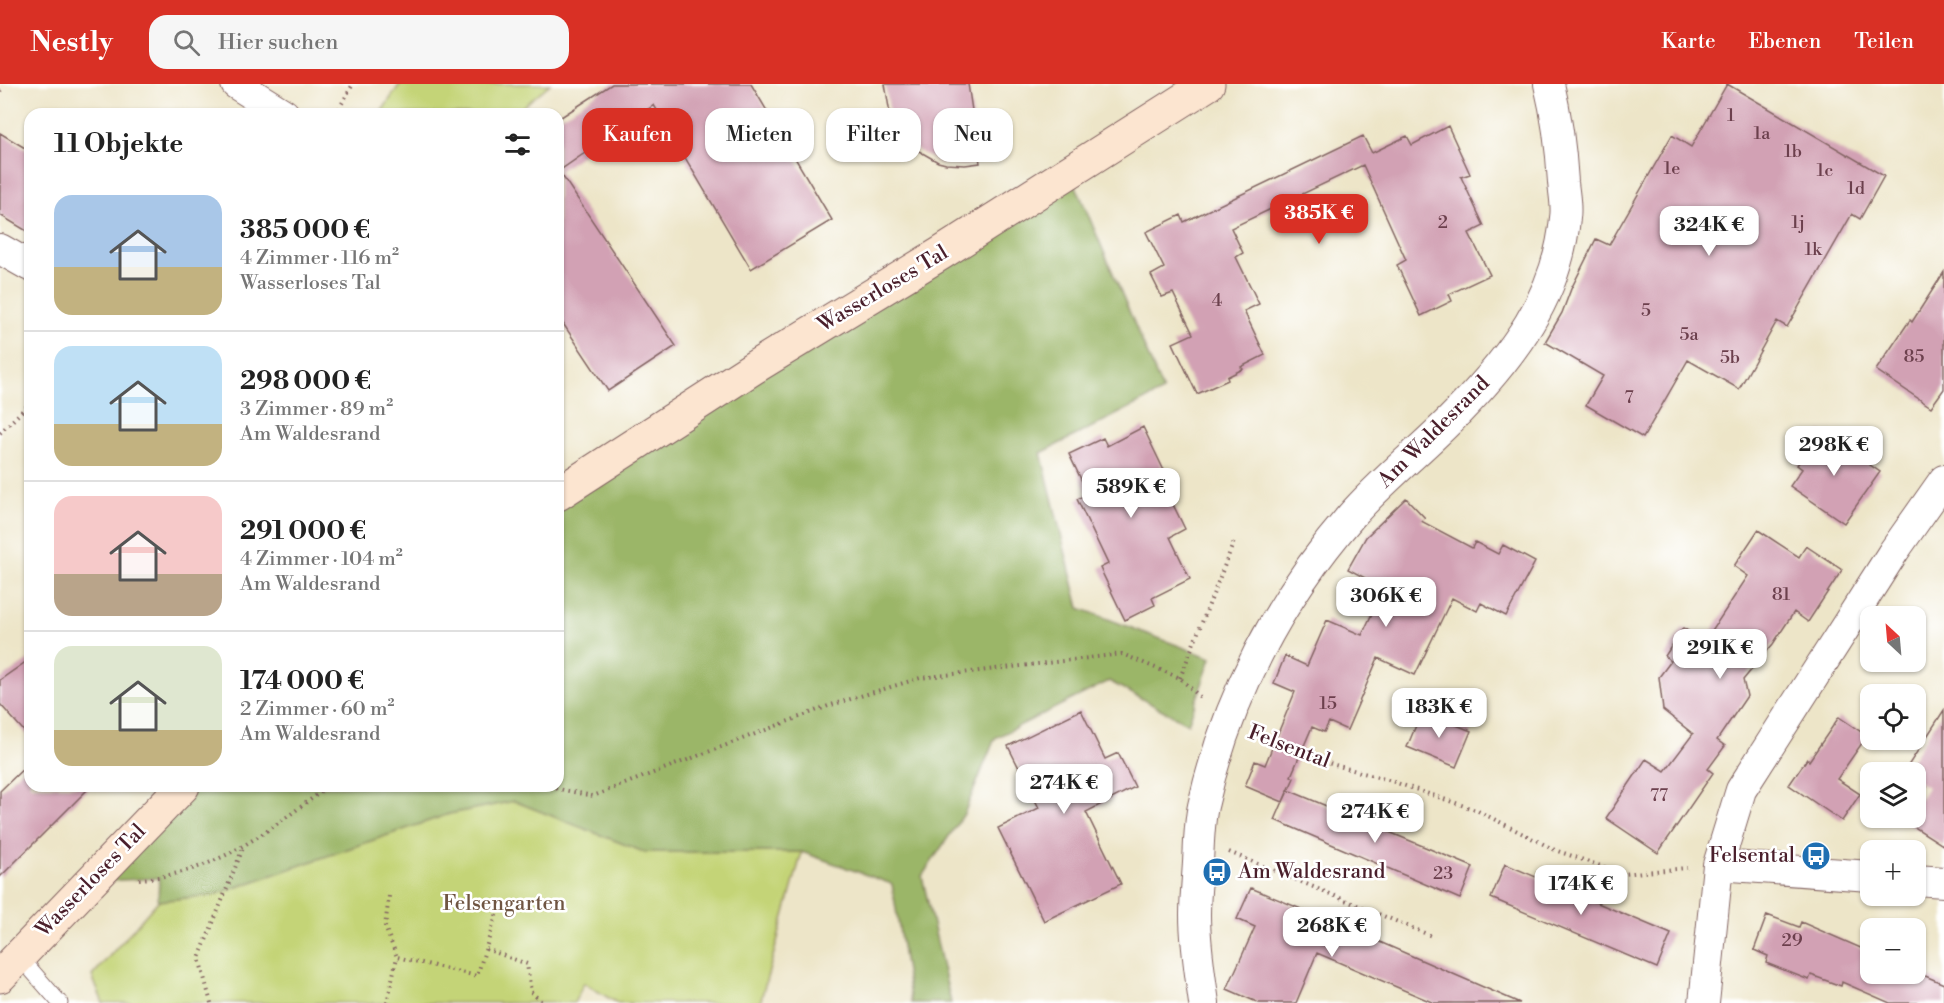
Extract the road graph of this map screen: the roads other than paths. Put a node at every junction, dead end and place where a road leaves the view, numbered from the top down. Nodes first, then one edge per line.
1 (236, 84) edge
2 (1208, 84) edge
3 (1549, 84) edge
4 (274, 108) edge
5 (0, 249) edge
6 (24, 263) edge
7 (1944, 480) edge
8 (564, 490) edge
9 (177, 792) edge
10 (1718, 865) junction
11 (1860, 875) edge
12 (1926, 881) edge
13 (1944, 882) edge
14 (10, 966) edge
15 (60, 1003) edge
16 (1204, 1003) edge
17 (1704, 1003) edge

1 - 4 street
2 - 8 main road, Wasserloses Tal
3 - 16 street, Am Waldesrand
5 - 6 street
7 - 10 street
9 - 14 main road, Wasserloses Tal
10 - 11 street
10 - 17 street
12 - 13 street
14 - 15 lane

